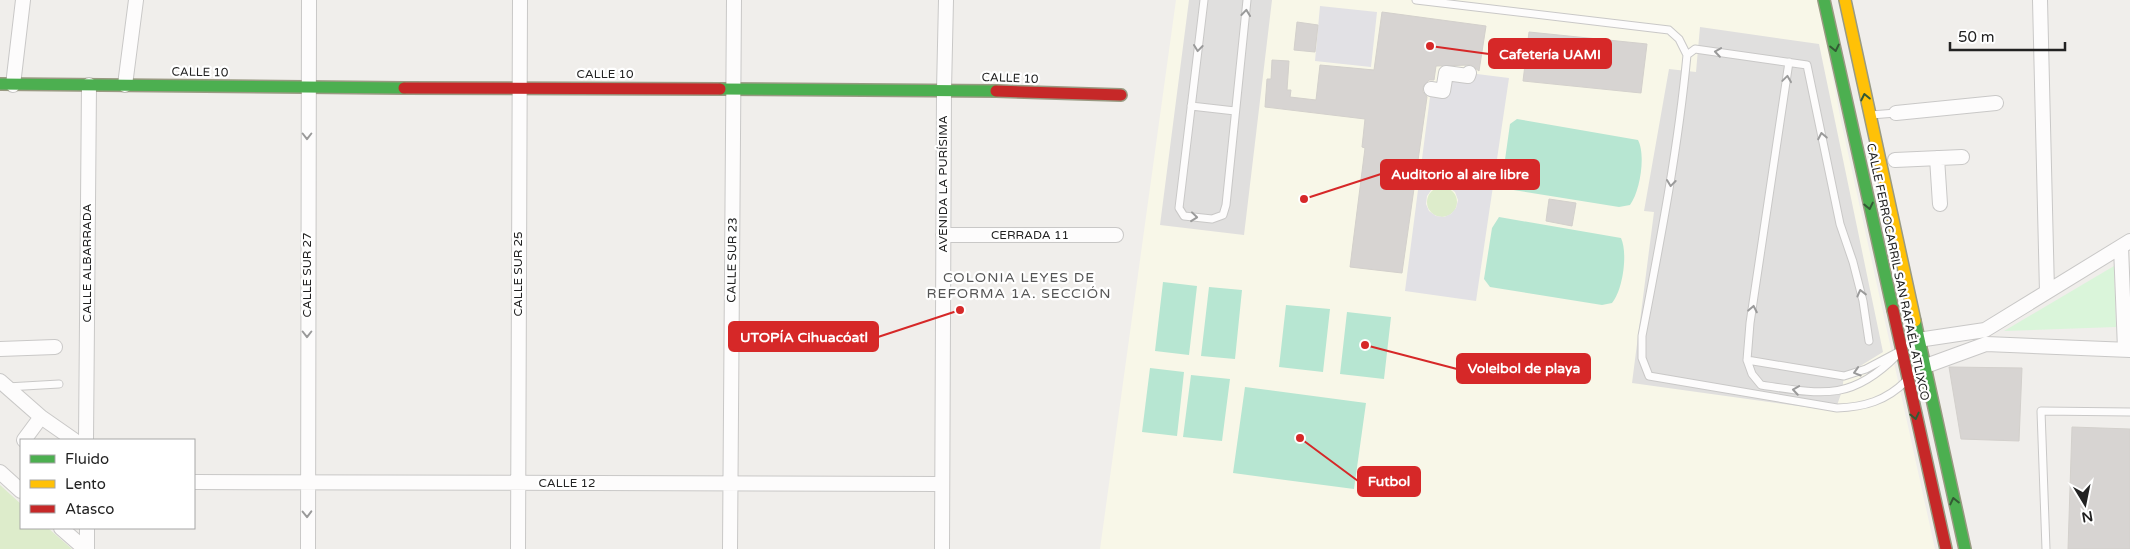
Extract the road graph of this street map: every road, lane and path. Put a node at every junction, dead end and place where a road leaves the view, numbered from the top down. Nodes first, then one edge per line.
1 (23, 0) edge
2 (136, 0) edge
3 (308, 0) edge
4 (520, 0) edge
5 (734, 0) edge
6 (946, 0) edge
7 (1204, 0) edge
8 (1247, 0) edge
9 (1416, 0) edge
10 (1824, 0) edge
11 (1844, 0) edge
12 (2040, 0) edge
13 (1687, 55) junction
14 (1789, 62) junction
15 (1469, 73) dead end
16 (6, 84) edge
17 (89, 85) junction
18 (126, 85) junction
19 (307, 88) junction
20 (519, 88) junction
21 (734, 88) junction
22 (1432, 89) dead end
23 (944, 90) junction
24 (1121, 95) dead end
25 (1996, 103) dead end
26 (1191, 106) junction
27 (1235, 111) junction
28 (1896, 113) joint
29 (1870, 116) junction
30 (1962, 156) dead end
31 (1937, 158) junction
32 (1895, 160) joint
33 (1879, 162) junction
34 (1940, 204) dead end
35 (943, 235) junction
36 (1116, 235) dead end
37 (2126, 244) edge
38 (2048, 292) junction
39 (1986, 337) junction
40 (1918, 340) junction
41 (1869, 341) dead end
42 (55, 347) dead end
43 (0, 349) edge
44 (2127, 350) edge
45 (1900, 351) junction
46 (1747, 360) junction
47 (1923, 367) junction
48 (1907, 380) junction
49 (3, 384) edge
50 (59, 384) dead end
51 (2130, 412) edge
52 (41, 417) junction
53 (25, 439) edge
54 (73, 439) edge
55 (86, 439) edge
56 (0, 472) edge
57 (195, 482) edge
58 (306, 482) junction
59 (517, 483) junction
60 (730, 484) junction
61 (940, 484) junction
62 (20, 490) edge
63 (62, 529) edge
64 (87, 529) edge
65 (86, 549) edge
66 (308, 549) edge
67 (518, 549) edge
68 (730, 549) edge
69 (942, 549) edge
70 (1946, 549) edge
71 (1965, 549) edge
72 (2046, 549) edge

1 - 16 street
2 - 18 street
3 - 19 street, CALLE SUR 27
4 - 20 street, CALLE SUR 25
5 - 21 street, CALLE SUR 23
6 - 23 street, AVENIDA LA PURÍSIMA
7 -> 26 lane
27 -> 8 lane
9 - 13 lane
10 -> 45 main road, CALLE FERROCARRIL SAN RAFAÉL ATLIXCO
29 -> 11 main road, CALLE FERROCARRIL SAN RAFAÉL ATLIXCO
12 - 38 street
14 -> 13 lane
13 -> 48 lane
41 -> 14 lane
46 -> 14 lane
15 - 22 street
16 - 17 main road, CALLE 10
17 - 18 main road, CALLE 10
17 - 55 street, CALLE ALBARRADA
18 - 19 main road, CALLE 10
19 - 20 main road, CALLE 10
19 -> 58 street, CALLE SUR 27
20 - 21 main road, CALLE 10
20 - 59 street, CALLE SUR 25
21 - 23 main road, CALLE 10
21 - 60 street, CALLE SUR 23
23 - 24 main road, CALLE 10
23 - 35 street, AVENIDA LA PURÍSIMA
25 - 28 street
26 - 27 lane
26 -> 27 lane
28 - 29 lane
29 - 33 main road, CALLE FERROCARRIL SAN RAFAÉL ATLIXCO
30 - 31 street
31 - 32 street
31 - 34 street
32 - 33 lane
33 - 40 main road, CALLE FERROCARRIL SAN RAFAÉL ATLIXCO
35 - 36 street, CERRADA 11
35 - 61 street, AVENIDA LA PURÍSIMA
37 - 38 street
37 - 44 street
38 - 39 street
39 - 40 street
39 - 44 street
39 - 47 street
40 - 45 street
40 - 47 main road, CALLE FERROCARRIL SAN RAFAÉL ATLIXCO
42 - 43 street
45 -> 46 lane
45 -> 46 lane
45 - 48 main road, CALLE FERROCARRIL SAN RAFAÉL ATLIXCO
47 - 48 street
71 -> 47 main road, CALLE FERROCARRIL SAN RAFAÉL ATLIXCO
48 -> 70 main road, CALLE FERROCARRIL SAN RAFAÉL ATLIXCO
49 - 50 lane
49 - 52 street
51 - 72 lane
52 - 53 street
52 - 54 street
56 - 62 street
57 - 58 street, CALLE 12
58 - 59 street, CALLE 12
58 -> 66 street, CALLE SUR 27
59 - 60 street, CALLE 12
59 - 67 street, CALLE SUR 25
60 - 61 street, CALLE 12
60 - 68 street, CALLE SUR 23
61 - 69 street, AVENIDA LA PURÍSIMA
63 - 65 street
64 - 65 street

